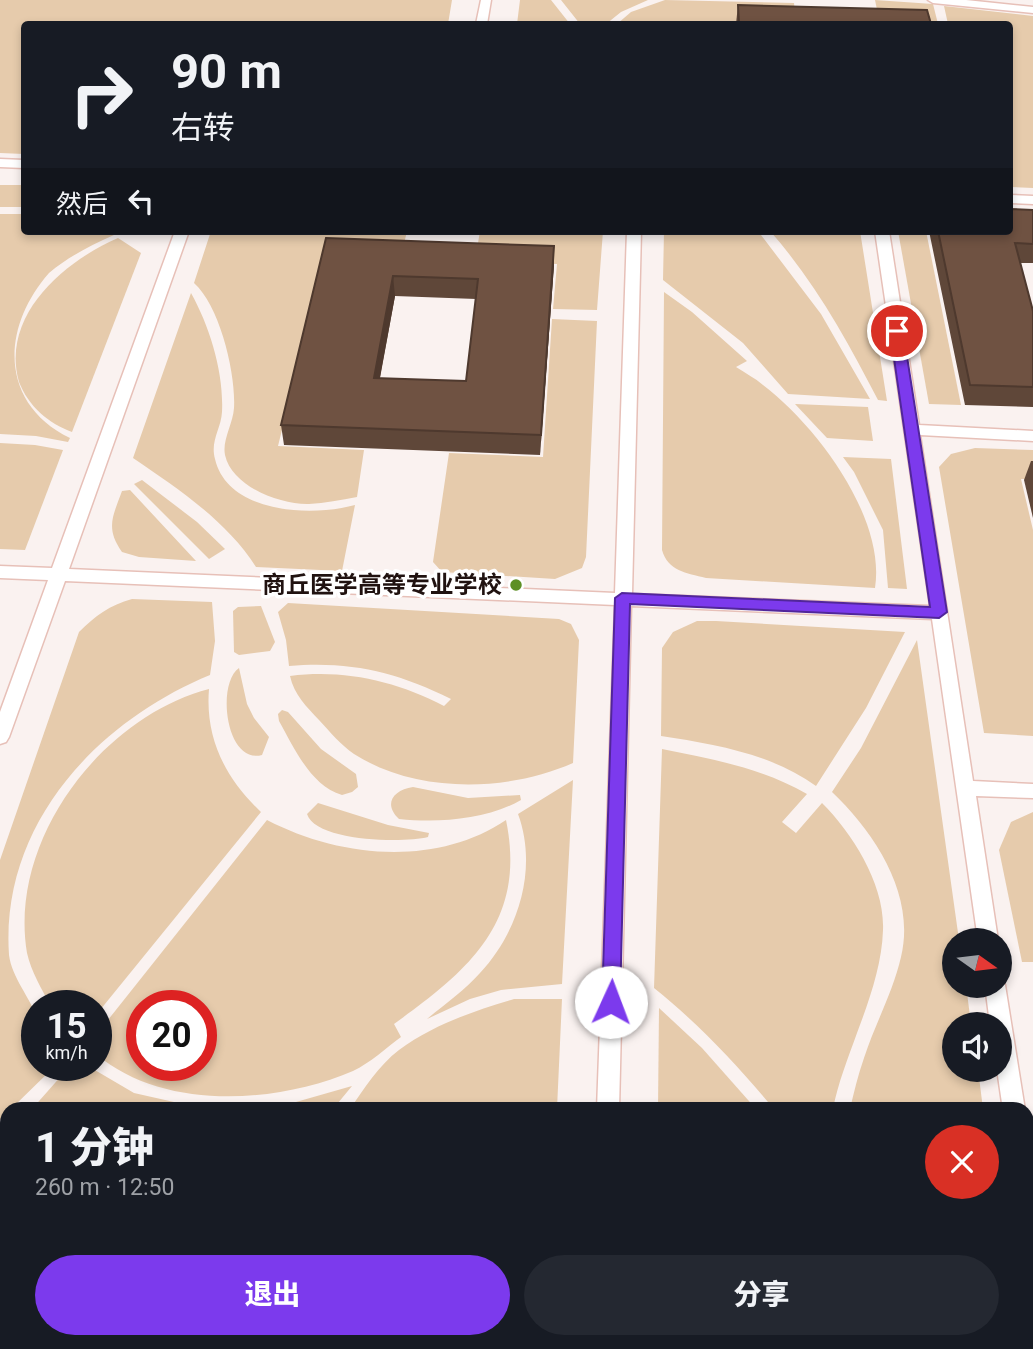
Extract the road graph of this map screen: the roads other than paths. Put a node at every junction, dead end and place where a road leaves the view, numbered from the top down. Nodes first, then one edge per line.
1 (486, 0) edge
2 (933, 0) edge
3 (1033, 10) edge
4 (482, 21) edge
5 (0, 163) edge
6 (21, 164) edge
7 (1013, 200) edge
8 (1033, 200) edge
9 (181, 235) edge
10 (634, 235) edge
11 (882, 235) edge
12 (912, 430) junction
13 (1033, 436) edge
14 (0, 572) edge
15 (58, 574) junction
16 (622, 598) junction
17 (939, 612) junction
18 (0, 737) edge
19 (965, 788) junction
20 (1033, 791) edge
21 (986, 928) edge
22 (997, 998) edge
23 (608, 1102) edge
24 (1012, 1102) edge

1 - 4 lane
2 - 3 lane
5 - 6 lane
7 - 8 lane
9 - 15 lane
10 - 16 lane
11 - 12 lane
12 - 13 lane
12 - 17 lane
14 - 15 lane
15 - 16 lane
15 - 18 lane
16 - 17 lane
16 - 23 lane
17 - 19 lane
19 - 20 lane
19 - 21 lane
22 - 24 lane

